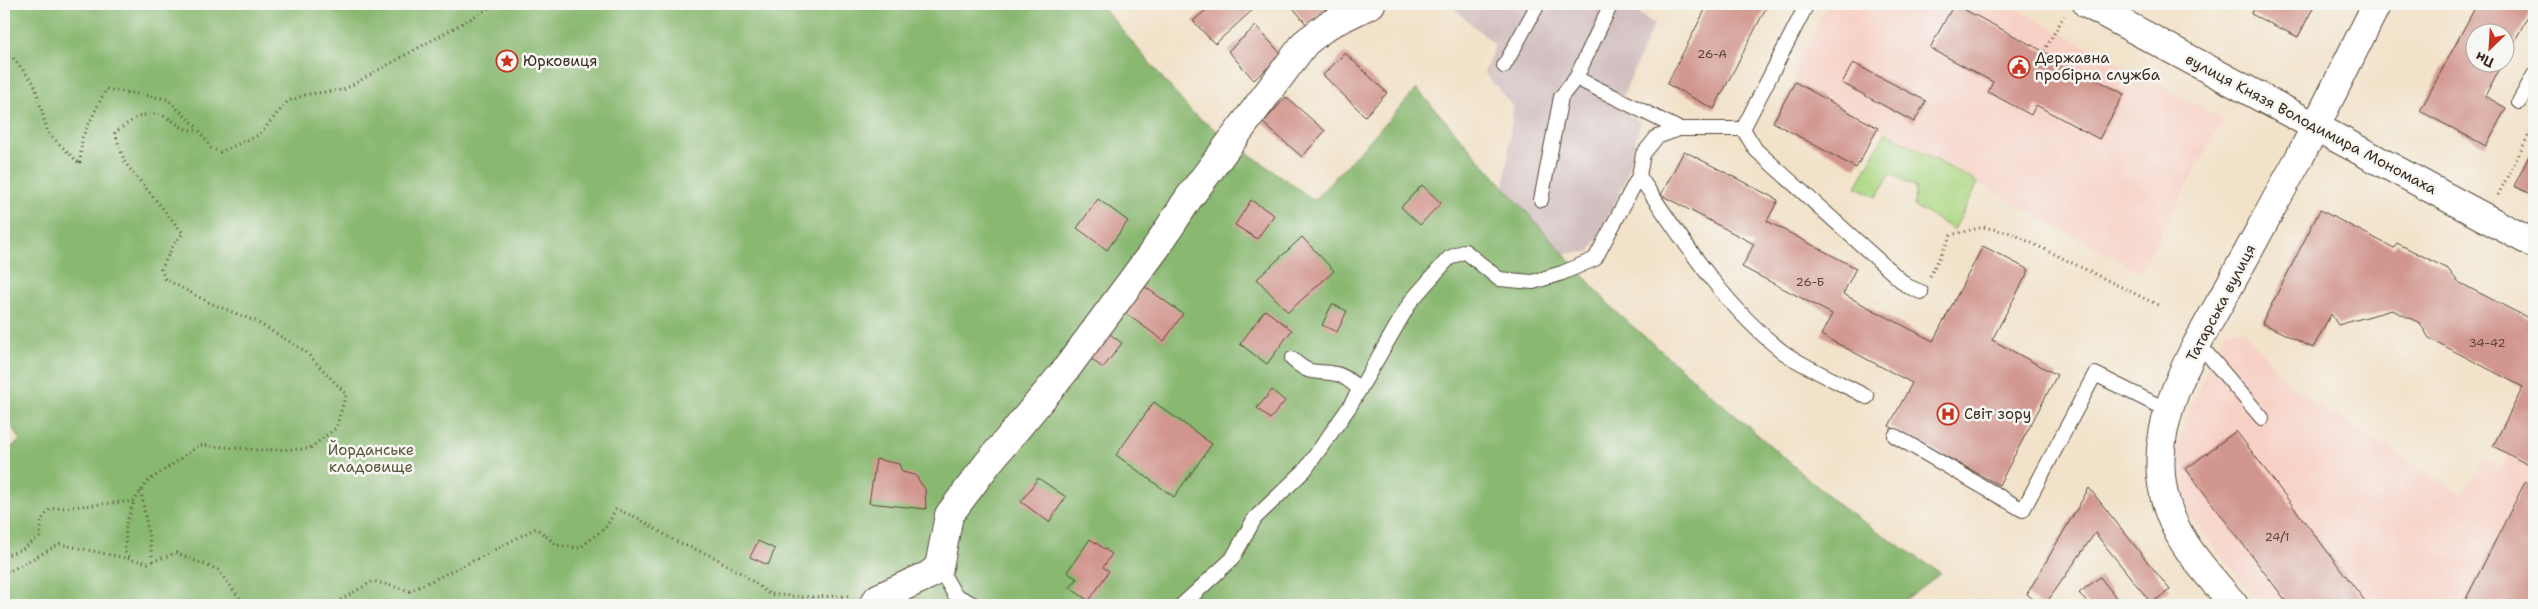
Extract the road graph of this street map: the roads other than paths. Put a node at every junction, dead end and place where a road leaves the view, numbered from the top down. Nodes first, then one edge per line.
1 (1371, 4) edge
2 (1538, 4) edge
3 (1611, 4) edge
4 (1807, 4) edge
5 (2377, 4) edge
6 (2076, 8) edge
7 (2122, 12) edge
8 (1504, 66) dead end
9 (2534, 75) edge
10 (1576, 78) junction
11 (2519, 102) dead end
12 (2315, 126) junction
13 (1679, 129) junction
14 (1743, 129) junction
15 (1640, 176) junction
16 (1541, 200) dead end
17 (2534, 244) edge
18 (1921, 292) road end
19 (2198, 343) junction
20 (1292, 359) dead end
21 (1360, 389) junction
22 (1867, 397) dead end
23 (2169, 411) junction
24 (2262, 418) dead end
25 (1895, 436) dead end
26 (939, 567) junction
27 (875, 602) edge
28 (975, 605) edge
29 (1182, 605) edge
30 (2234, 605) edge

1 - 26 street
2 - 8 lane
3 - 10 lane
4 - 14 lane
5 - 12 street, Татарська вулиця
6 - 7 street, вулиця Князя Володимира Мономаха
7 - 12 street, вулиця Князя Володимира Мономаха
9 - 11 lane
10 - 13 lane
10 - 16 lane
12 - 17 street, вулиця Князя Володимира Мономаха
12 - 19 street, Татарська вулиця
13 - 14 lane
13 - 15 lane
14 - 18 lane
15 - 21 lane
15 - 22 lane
19 - 23 street, Татарська вулиця
19 - 24 lane
20 - 21 lane
21 - 29 lane
23 - 25 lane
23 - 30 street, Татарська вулиця
26 - 27 street
26 - 28 lane

